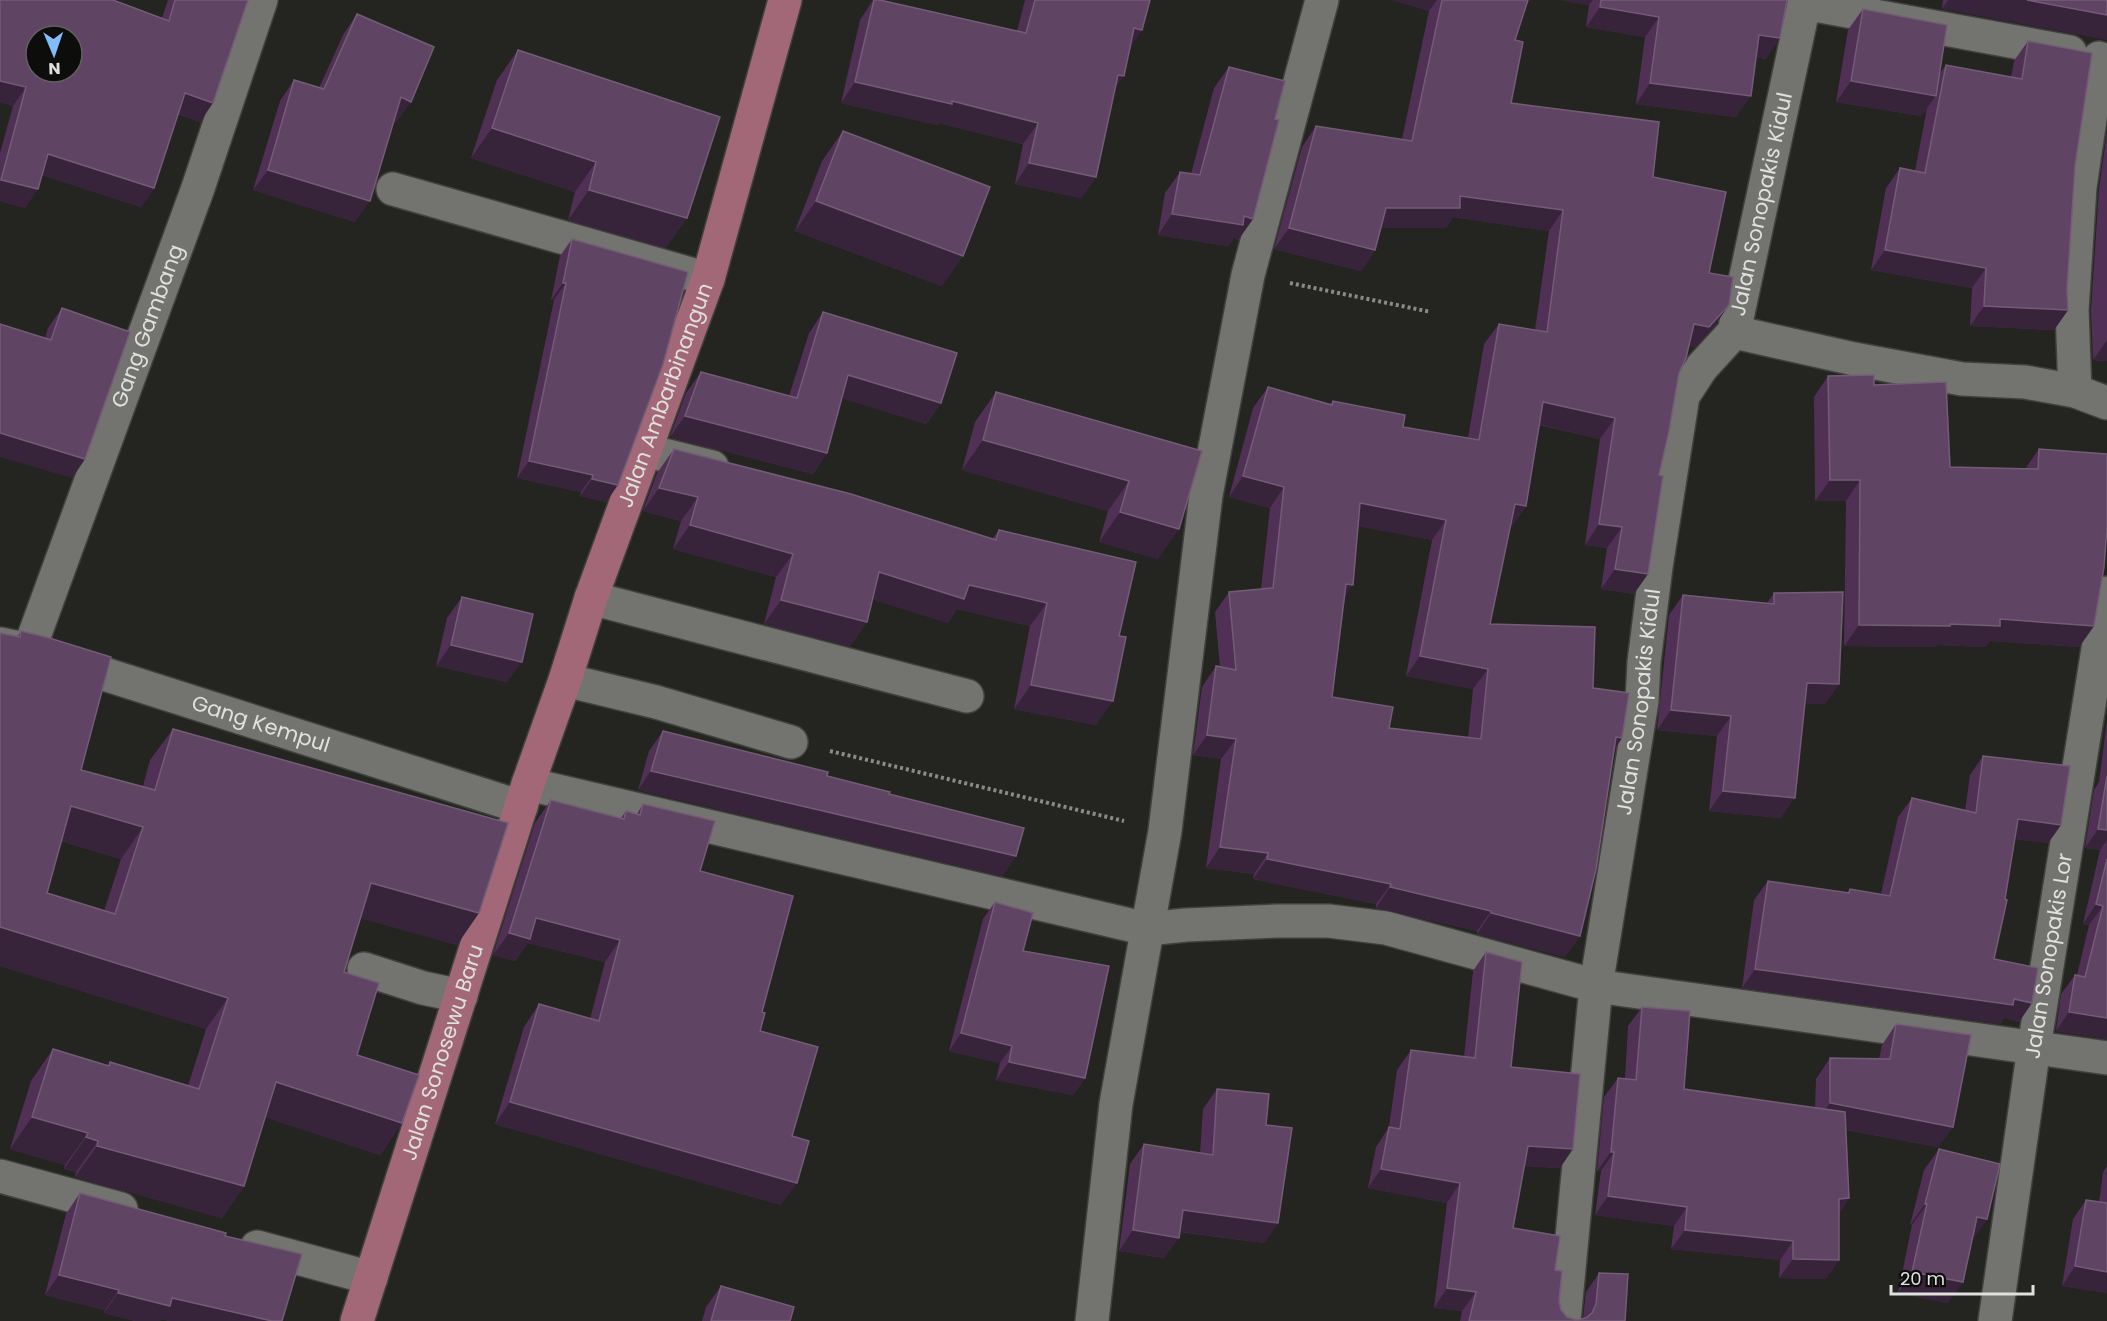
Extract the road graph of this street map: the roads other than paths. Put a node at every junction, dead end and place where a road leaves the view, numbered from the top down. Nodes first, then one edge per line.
1 (261, 0) edge
2 (785, 0) edge
3 (1322, 0) edge
4 (1804, 2) edge
5 (2103, 58) edge
6 (393, 189) dead end
7 (708, 279) junction
8 (1734, 332) junction
9 (2075, 391) junction
10 (2107, 403) edge
11 (644, 450) junction
12 (745, 476) edge
13 (2107, 593) edge
14 (591, 598) junction
15 (14, 647) edge
16 (565, 680) junction
17 (967, 696) dead end
18 (791, 742) road end
19 (525, 796) junction
20 (1147, 929) junction
21 (364, 969) dead end
22 (1596, 986) junction
23 (461, 996) junction
24 (2034, 1047) junction
25 (2107, 1058) edge
26 (0, 1176) edge
27 (146, 1216) edge
28 (225, 1238) edge
29 (371, 1278) junction
30 (357, 1321) edge
31 (1092, 1321) edge
32 (1564, 1321) edge
33 (1995, 1321) edge

1 - 15 street, Gang Gambang
2 - 7 main road, Jalan Ambarbinangun
3 - 20 street
4 - 5 street
4 - 8 street, Jalan Sonopakis Kidul
5 - 9 street
6 - 7 street
7 - 11 main road, Jalan Ambarbinangun
8 - 9 street
8 - 22 street, Jalan Sonopakis Kidul
9 - 10 street
11 - 12 street
11 - 14 main road, Jalan Ambarbinangun
13 - 24 street, Jalan Sonopakis Lor
14 - 16 main road, Jalan Ambarbinangun
14 - 17 street
15 - 19 street, Gang Kempul
16 - 18 street
16 - 19 main road, Jalan Ambarbinangun
19 - 20 street, Gang Kempul
19 - 23 main road, Jalan Sonosewu Baru
20 - 22 street, Gang Kempul
20 - 31 street
21 - 23 street
22 - 24 street
22 - 32 street, Jalan Sonopakis Kidul
23 - 29 main road, Jalan Sonosewu Baru
24 - 25 street
24 - 33 street, Jalan Sonopakis Lor
26 - 27 street
28 - 29 street
29 - 30 main road, Jalan Sonosewu Baru

